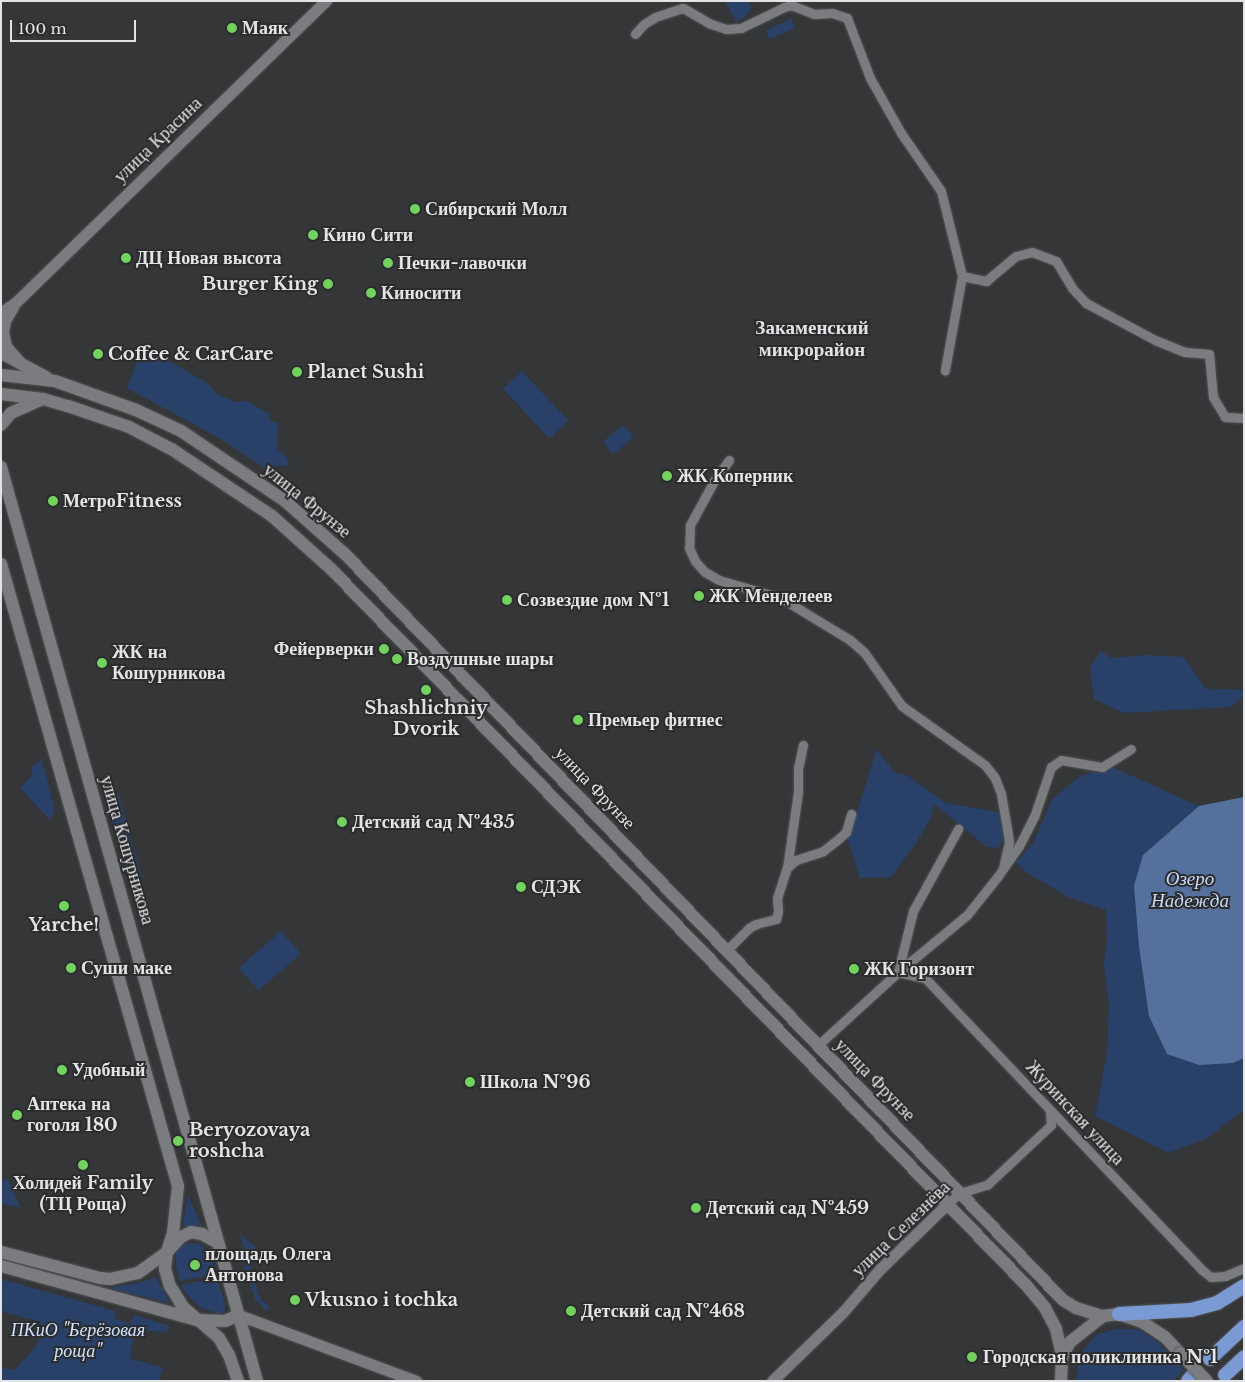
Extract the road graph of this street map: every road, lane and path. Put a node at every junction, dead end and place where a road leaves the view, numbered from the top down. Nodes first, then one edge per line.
1 (326, 1) edge
2 (801, 1) edge
3 (806, 12) junction
4 (635, 34) dead end
5 (962, 276) junction
6 (15, 303) junction
7 (1, 312) edge
8 (1, 353) edge
9 (22, 364) junction
10 (945, 370) dead end
11 (1, 375) edge
12 (55, 381) junction
13 (1, 394) edge
14 (43, 399) junction
15 (1244, 418) edge
16 (1, 425) edge
17 (728, 460) dead end
18 (1, 467) edge
19 (1, 564) edge
20 (507, 721) junction
21 (494, 735) junction
22 (803, 745) dead end
23 (1131, 749) dead end
24 (566, 783) junction
25 (553, 797) junction
26 (851, 814) dead end
27 (958, 830) dead end
28 (786, 868) junction
29 (1002, 869) junction
30 (726, 951) junction
31 (898, 972) junction
32 (817, 1046) junction
33 (1050, 1110) junction
34 (960, 1193) junction
35 (946, 1205) junction
36 (218, 1243) junction
37 (1, 1252) edge
38 (167, 1252) junction
39 (1, 1266) edge
40 (1244, 1268) edge
41 (1244, 1286) edge
42 (1118, 1314) junction
43 (239, 1315) junction
44 (1103, 1316) junction
45 (197, 1320) junction
46 (1244, 1327) edge
47 (1062, 1356) junction
48 (1244, 1357) edge
49 (1210, 1359) dead end
50 (1225, 1375) dead end
51 (238, 1381) edge
52 (257, 1381) edge
53 (416, 1381) edge
54 (772, 1381) edge
55 (1061, 1381) edge
56 (1207, 1381) edge

1 - 6 street, улица Красина
2 - 3 street
3 - 4 street
3 - 5 street
5 - 10 street
5 - 15 street
6 - 7 street, улица Красина
6 - 9 street, улица Красина
8 - 9 main road
9 - 12 main road
11 - 12 main road, улица Фрунзе
12 - 20 main road, улица Фрунзе
13 - 14 main road, улица Фрунзе
14 - 16 main road
14 - 21 main road, улица Фрунзе
17 - 29 street
18 - 36 main road, улица Кошурникова
19 - 38 main road
20 - 21 main road
20 - 24 main road, улица Фрунзе
21 - 25 main road, улица Фрунзе
22 - 28 street
23 - 29 street
24 - 25 main road
24 - 30 main road, улица Фрунзе
25 - 35 main road, улица Фрунзе
26 - 28 street
27 - 31 street
28 - 30 street
29 - 31 street
30 - 32 main road, улица Фрунзе
31 - 32 street
31 - 33 street, Журинская улица
32 - 34 main road, улица Фрунзе
33 - 34 street, улица Селезнёва
33 - 40 street, Журинская улица
34 - 35 street, улица Селезнёва
34 - 44 main road, улица Фрунзе
35 - 47 main road, улица Фрунзе
35 - 54 street, улица Селезнёва
36 - 38 main road
36 - 43 main road
37 - 38 main road
38 - 45 main road
39 - 45 main road
41 - 42 highway
42 - 44 main road
42 - 56 main road, bridge
43 - 45 main road
43 - 52 main road
43 - 53 street
44 - 47 main road
45 - 51 main road
46 - 49 highway
47 - 55 main road, улица Фрунзе
48 - 50 highway

